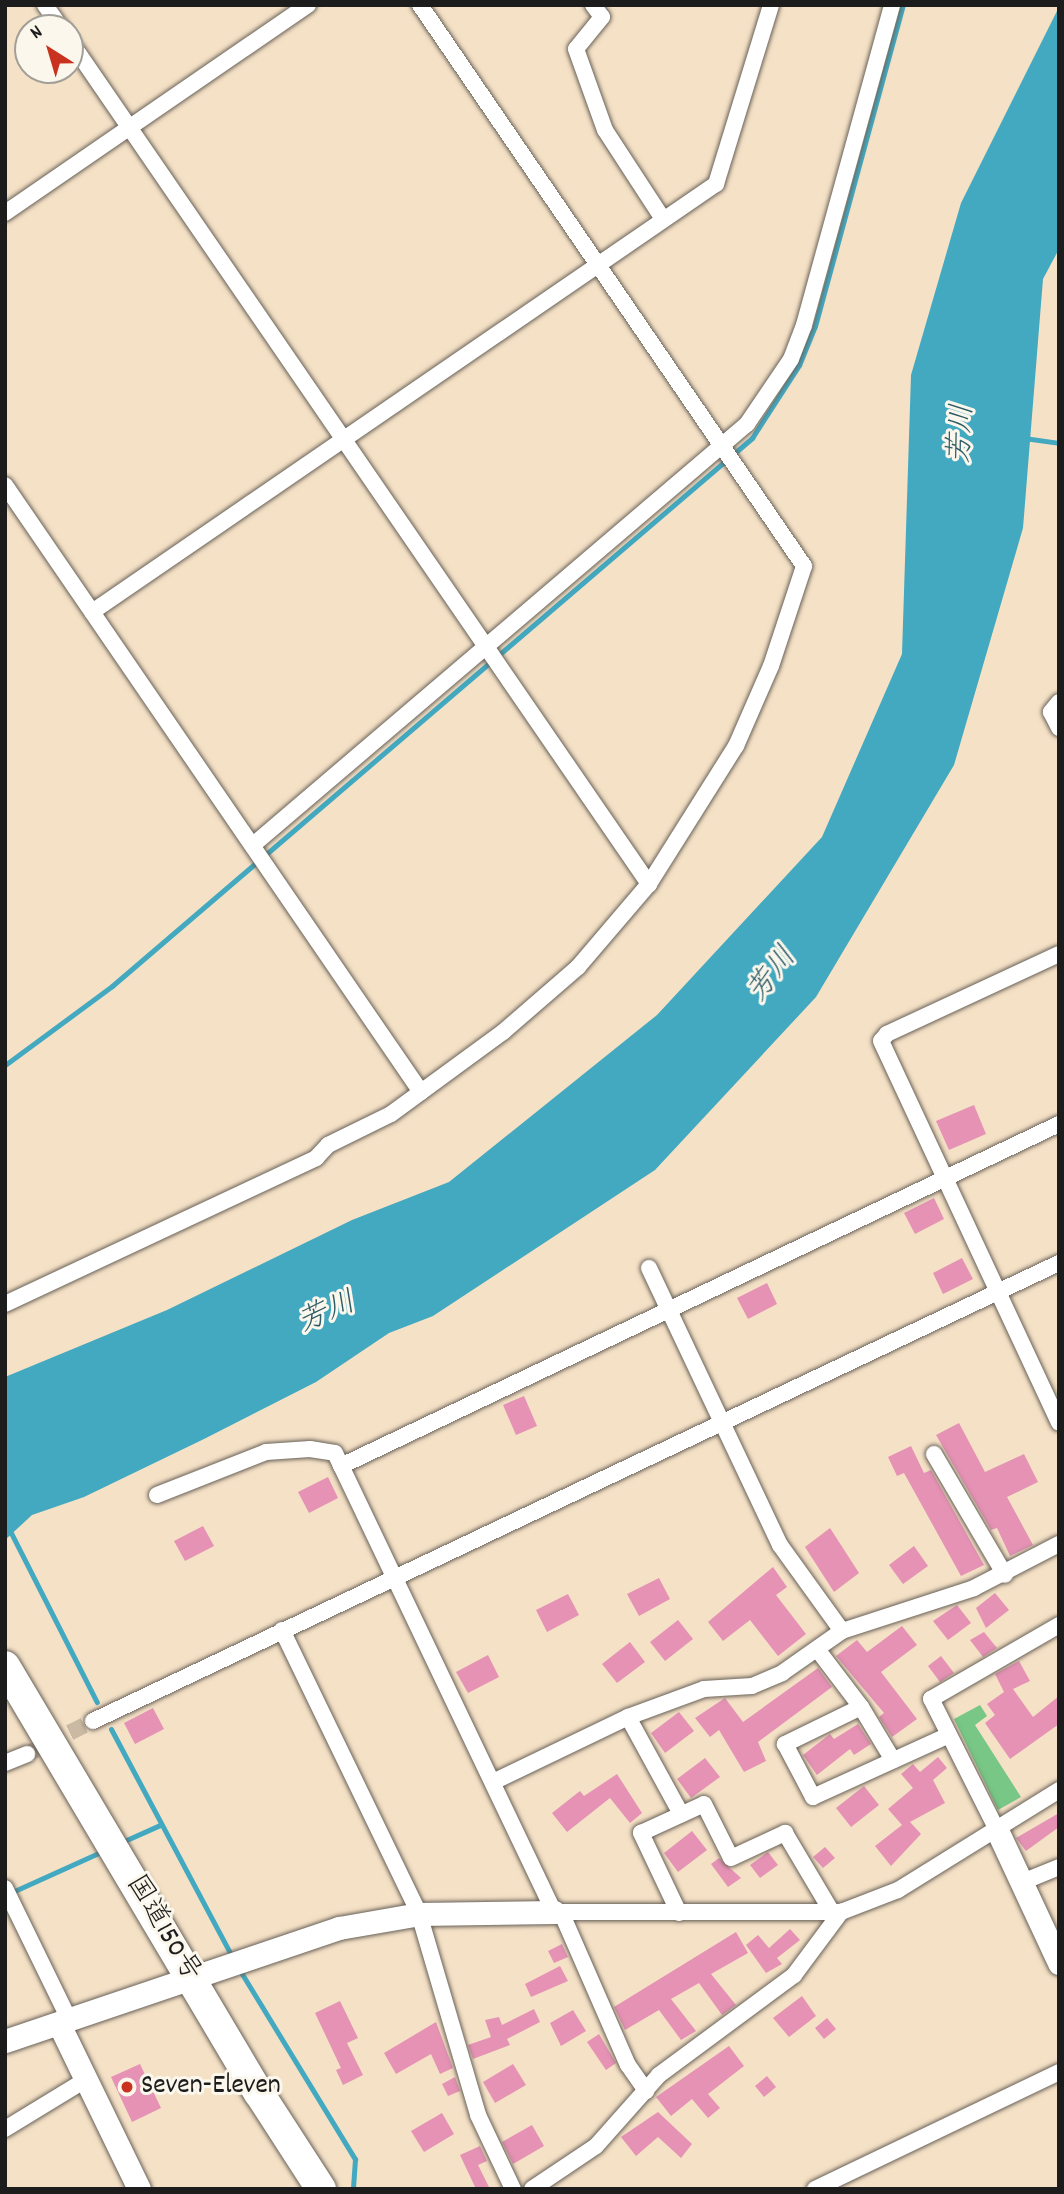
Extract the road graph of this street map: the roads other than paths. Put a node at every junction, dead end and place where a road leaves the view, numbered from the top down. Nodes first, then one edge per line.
1 (308, 5) edge
2 (420, 5) edge
3 (593, 5) edge
4 (771, 5) edge
5 (892, 5) edge
6 (84, 61) edge
7 (130, 128) junction
8 (5, 213) edge
9 (663, 219) junction
10 (597, 264) junction
11 (343, 439) junction
12 (722, 446) junction
13 (5, 485) edge
14 (92, 612) junction
15 (487, 648) junction
16 (1059, 702) edge
17 (1059, 728) edge
18 (253, 846) junction
19 (649, 884) junction
20 (1059, 954) edge
21 (421, 1092) junction
22 (1059, 1124) edge
23 (945, 1178) junction
24 (1059, 1263) edge
25 (649, 1268) dead end
26 (997, 1292) junction
27 (5, 1304) edge
28 (669, 1310) junction
29 (1059, 1422) edge
30 (720, 1423) junction
31 (934, 1454) dead end
32 (341, 1466) junction
33 (158, 1495) dead end
34 (1059, 1544) edge
35 (1005, 1575) junction
36 (395, 1577) junction
37 (1059, 1625) edge
38 (282, 1630) junction
39 (842, 1630) junction
40 (817, 1648) junction
41 (5, 1666) edge
42 (862, 1707) junction
43 (628, 1717) junction
44 (93, 1721) tunnel mouth
45 (949, 1735) junction
46 (27, 1754) tunnel mouth
47 (893, 1760) junction
48 (5, 1763) edge
49 (493, 1782) junction
50 (1059, 1790) edge
51 (681, 1814) junction
52 (997, 1830) junction
53 (1059, 1867) edge
54 (1020, 1884) junction
55 (5, 1888) edge
56 (558, 1912) junction
57 (836, 1912) junction
58 (679, 1913) junction
59 (419, 1914) junction
60 (1059, 1963) edge
61 (190, 1976) junction
62 (64, 2021) junction
63 (5, 2042) edge
64 (1059, 2072) edge
65 (87, 2079) junction
66 (646, 2091) junction
67 (5, 2129) edge
68 (139, 2189) edge
69 (321, 2189) edge
70 (513, 2189) edge
71 (532, 2189) edge
72 (815, 2189) edge

1 - 7 street
2 - 10 street
3 - 9 street
4 - 9 street
5 - 12 street
6 - 7 street
7 - 8 street
7 - 11 street
9 - 10 street
10 - 11 street
10 - 12 street
11 - 14 street
11 - 15 street
12 - 15 street
12 - 19 street
13 - 14 street
14 - 18 street
15 - 18 street
15 - 19 street
16 - 17 street
18 - 21 street
19 - 21 street
20 - 23 street
21 - 27 street
22 - 23 street
23 - 26 street
23 - 28 street
24 - 26 street
25 - 28 street
26 - 29 street
26 - 30 street
28 - 30 street
28 - 32 street
30 - 36 street
30 - 39 street
31 - 35 street
32 - 33 street
32 - 36 street
34 - 35 street
35 - 39 street
36 - 38 street
36 - 49 street
37 - 45 street
38 - 44 street
38 - 59 street
39 - 40 street
40 - 42 street
40 - 43 street
41 - 61 highway, 国道150号
42 - 47 street
42 - 47 street
43 - 49 street
43 - 51 street
45 - 47 street
45 - 52 street
46 - 48 street
49 - 56 street
50 - 52 street
51 - 57 street
51 - 58 street
52 - 54 street
52 - 57 street
53 - 54 street
54 - 60 street
55 - 62 street
56 - 58 street
56 - 59 street
56 - 66 street
57 - 58 street
57 - 66 street
59 - 61 street
59 - 70 street
61 - 62 street
61 - 69 highway, 国道150号
62 - 63 street
62 - 65 street
64 - 72 street
65 - 67 street
65 - 68 street
66 - 71 street

